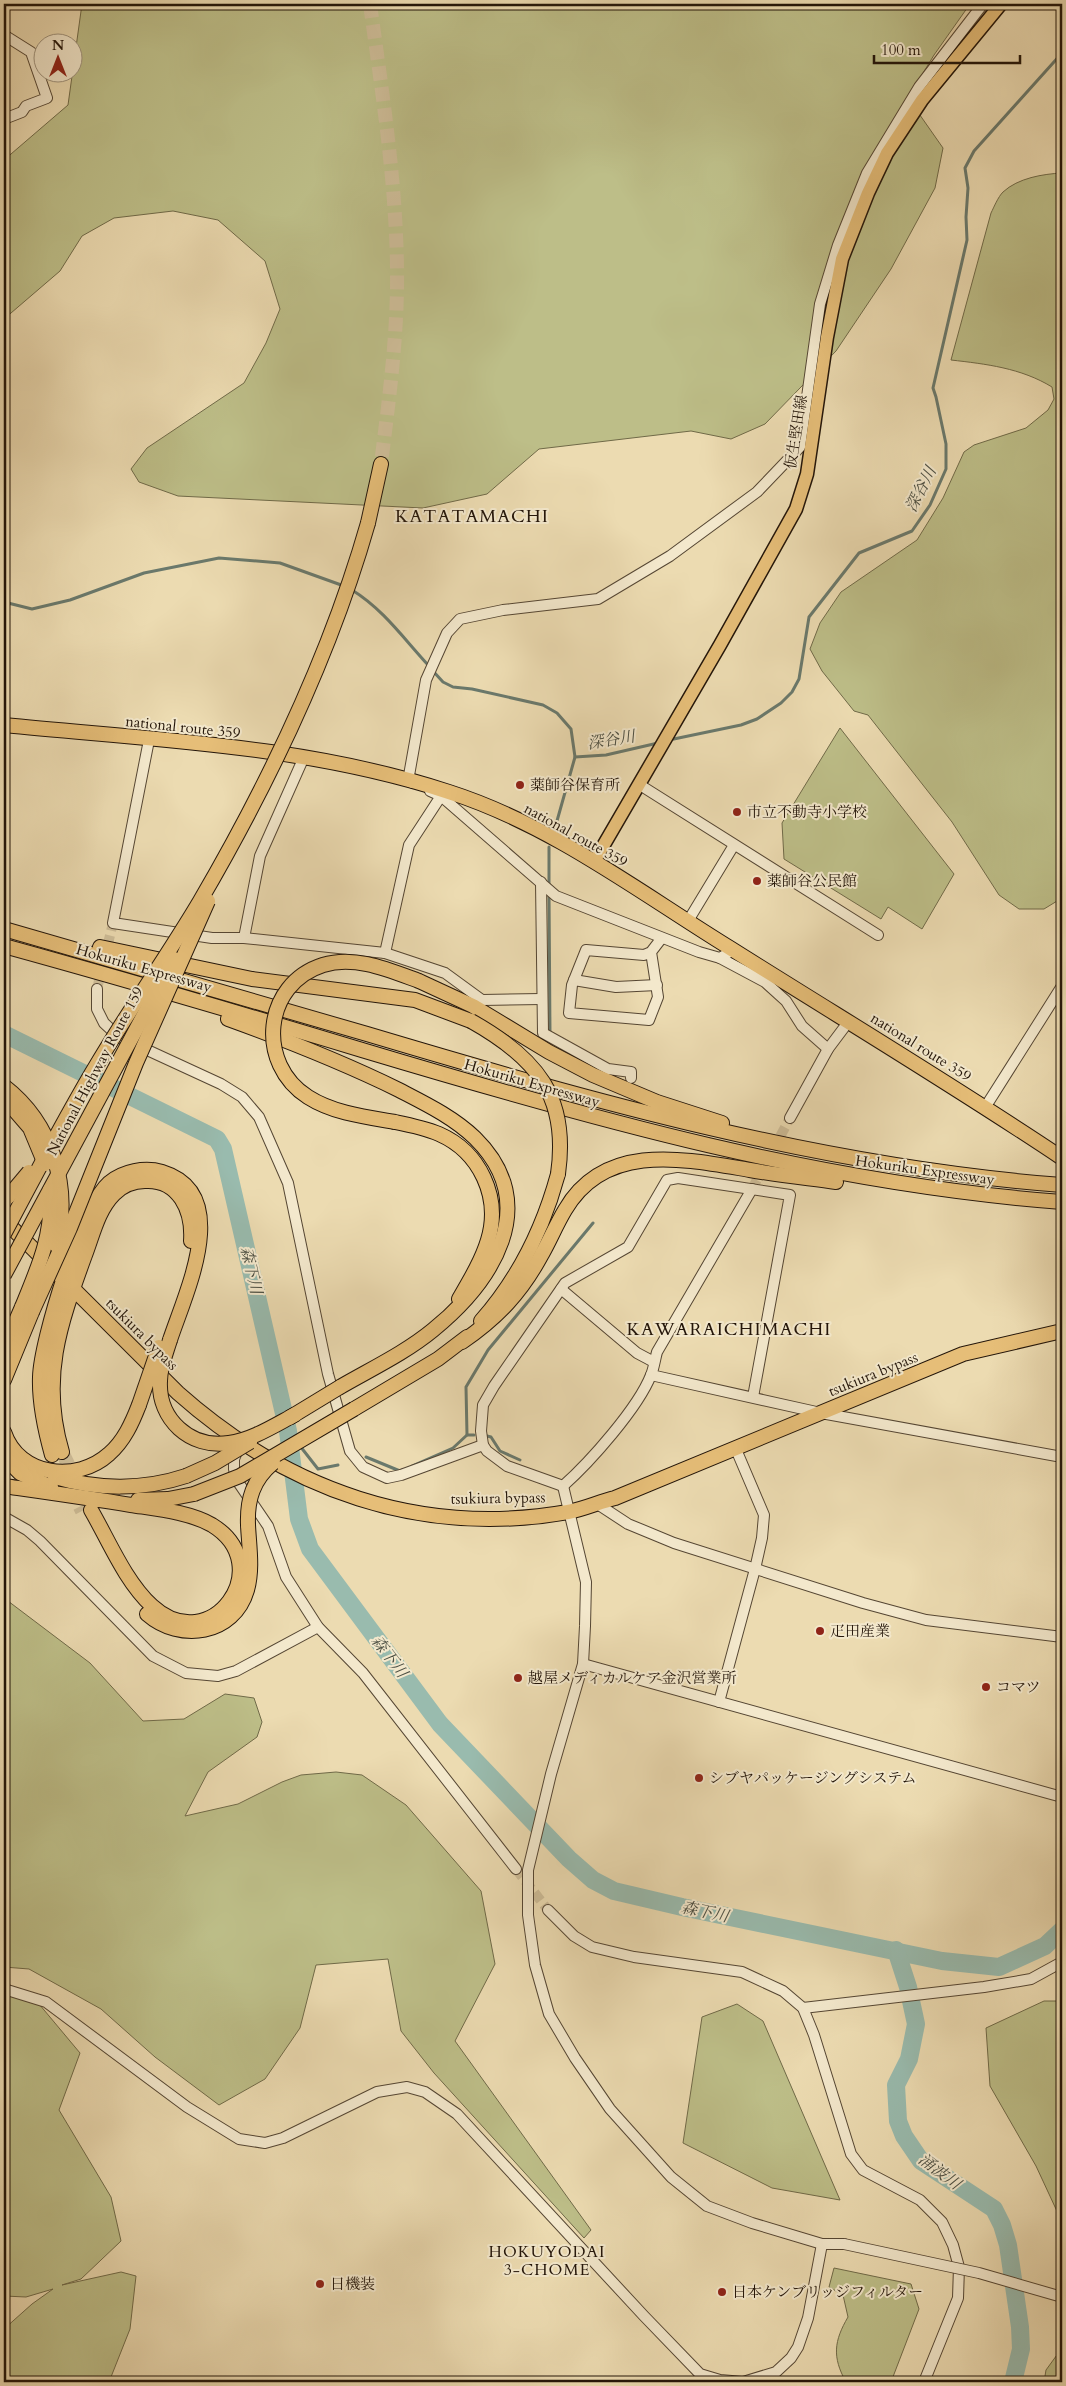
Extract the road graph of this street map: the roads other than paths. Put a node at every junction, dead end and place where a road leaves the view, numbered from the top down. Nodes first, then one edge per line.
1 (983, 4) edge
2 (1001, 4) edge
3 (4, 35) edge
4 (4, 119) edge
5 (381, 464) tunnel mouth
6 (4, 725) edge
7 (149, 740) junction
8 (304, 757) junction
9 (408, 780) junction
10 (640, 785) junction
11 (441, 796) junction
12 (241, 828) junction
13 (734, 845) junction
14 (595, 860) junction
15 (223, 866) junction
16 (546, 887) junction
17 (688, 921) junction
18 (4, 927) edge
19 (878, 935) dead end
20 (244, 938) junction
21 (661, 939) junction
22 (4, 947) edge
23 (171, 948) junction
24 (733, 950) junction
25 (651, 952) junction
26 (385, 953) junction
27 (720, 958) junction
28 (574, 980) junction
29 (656, 985) junction
30 (1062, 986) edge
31 (97, 989) tunnel mouth
32 (542, 999) junction
33 (849, 1021) junction
34 (828, 1050) junction
35 (631, 1078) dead end
36 (4, 1086) edge
37 (4, 1098) edge
38 (986, 1106) junction
39 (790, 1118) tunnel mouth
40 (1062, 1158) edge
41 (947, 1174) junction
42 (1062, 1185) edge
43 (752, 1189) junction
44 (954, 1192) junction
45 (4, 1200) edge
46 (1062, 1202) edge
47 (4, 1220) edge
48 (4, 1234) edge
49 (4, 1276) edge
50 (68, 1284) junction
51 (561, 1289) junction
52 (27, 1309) junction
53 (446, 1318) junction
54 (1062, 1331) edge
55 (166, 1337) junction
56 (462, 1342) junction
57 (4, 1348) edge
58 (654, 1362) junction
59 (651, 1375) junction
60 (4, 1380) edge
61 (752, 1397) junction
62 (820, 1413) junction
63 (296, 1414) junction
64 (4, 1432) edge
65 (310, 1435) junction
66 (241, 1444) junction
67 (483, 1445) junction
68 (735, 1447) junction
69 (57, 1454) tunnel mouth
70 (4, 1457) edge
71 (20, 1457) junction
72 (1062, 1457) edge
73 (4, 1486) edge
74 (563, 1486) junction
75 (55, 1488) junction
76 (140, 1500) junction
77 (596, 1503) junction
78 (90, 1507) junction
79 (569, 1512) junction
80 (4, 1517) edge
81 (755, 1569) junction
82 (318, 1627) junction
83 (1062, 1637) edge
84 (582, 1664) junction
85 (719, 1702) junction
86 (1062, 1797) edge
87 (516, 1870) tunnel mouth
88 (548, 1910) tunnel mouth
89 (1062, 1962) edge
90 (4, 1989) edge
91 (803, 2008) junction
92 (822, 2244) junction
93 (1062, 2298) edge
94 (924, 2382) edge

1 - 9 street
2 - 10 main road, 仮生堅田線
3 - 4 street
5 - 12 highway, National Highway Route 159, bridge
6 - 7 highway, national route 359
7 - 8 highway, national route 359
7 - 20 street
8 - 9 highway, national route 359
8 - 20 street
9 - 11 street
9 - 14 highway, national route 359
10 - 13 street
10 - 14 main road, 仮生堅田線
11 - 16 street
11 - 26 street
12 - 15 highway, National Highway Route 159, bridge
12 - 23 highway, National Highway Route 159, bridge
13 - 17 street
13 - 19 street
14 - 17 highway, national route 359
15 - 49 highway, National Highway Route 159, bridge
15 - 52 highway, bridge
16 - 21 street
16 - 32 street
17 - 24 highway, national route 359
18 - 41 highway, Hokuriku Expressway
18 - 56 highway, bridge
20 - 26 street
21 - 25 street
21 - 27 street
22 - 44 highway, Hokuriku Expressway
22 - 53 highway
23 - 45 highway, bridge
23 - 48 highway, National Highway Route 159, bridge
24 - 27 street
24 - 33 highway, national route 359
25 - 28 street
25 - 29 street
26 - 32 street
27 - 34 street
28 - 29 street
28 - 29 street
30 - 38 street
31 - 67 street
32 - 35 street
33 - 34 street
33 - 38 highway, national route 359
34 - 39 street
36 - 52 highway, bridge
37 - 52 highway, bridge
38 - 40 highway, national route 359
41 - 42 highway, Hokuriku Expressway
41 - 53 highway, bridge
43 - 51 street
43 - 58 street
43 - 61 street
44 - 46 highway, Hokuriku Expressway
44 - 56 highway
47 - 50 highway, tsukiura bypass
50 - 55 highway
50 - 66 highway, tsukiura bypass
50 - 69 highway
51 - 58 street
51 - 67 street
52 - 57 highway
52 - 60 highway
53 - 63 highway, bridge
54 - 62 highway, tsukiura bypass
55 - 63 highway, bridge
55 - 71 highway, bridge
56 - 65 highway, bridge
58 - 59 street
59 - 61 street
59 - 74 street
61 - 62 street
62 - 68 highway, tsukiura bypass
62 - 72 street
63 - 71 highway, bridge
64 - 71 highway
65 - 76 highway, bridge
65 - 78 highway, bridge
66 - 79 highway, tsukiura bypass, bridge
66 - 82 street
67 - 74 street
68 - 77 highway, tsukiura bypass
68 - 81 street
70 - 75 highway
73 - 78 highway
74 - 79 street
75 - 76 highway
75 - 78 highway
76 - 78 highway
77 - 79 highway, tsukiura bypass
77 - 81 street
78 - 78 highway
79 - 84 street
80 - 82 street
81 - 83 street
81 - 85 street
82 - 87 street
84 - 85 street
84 - 92 street
85 - 86 street
88 - 91 street
89 - 91 street
90 - 92 street
91 - 94 street
92 - 93 street, bridge

